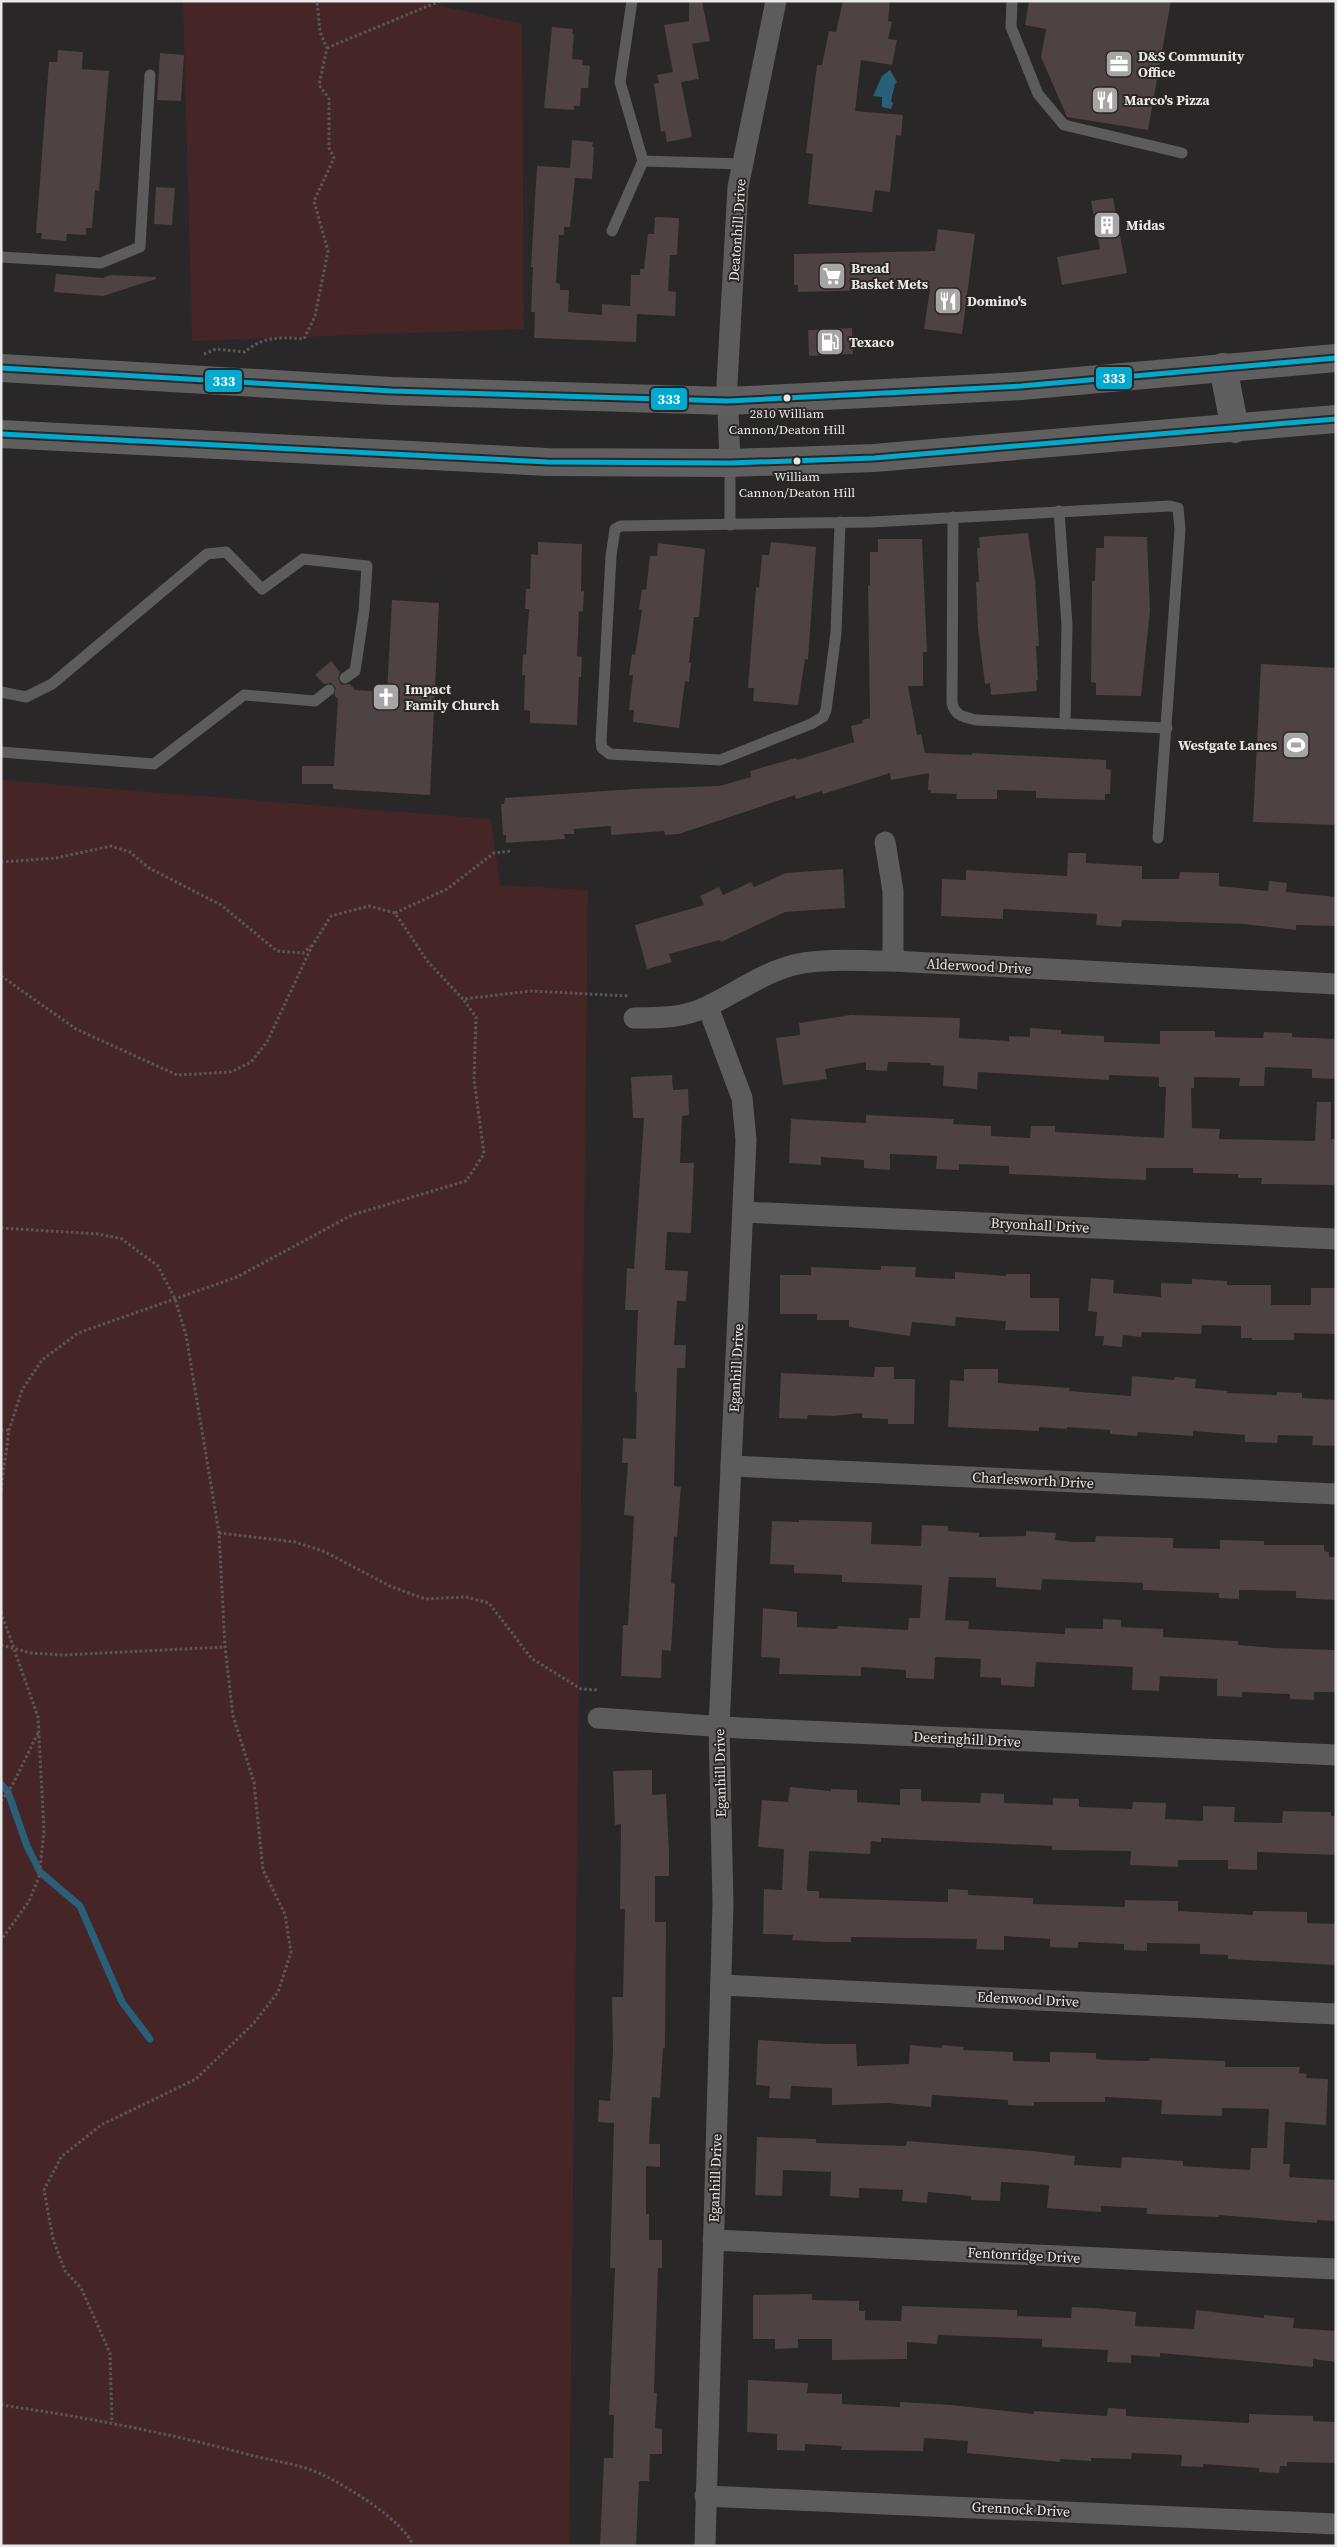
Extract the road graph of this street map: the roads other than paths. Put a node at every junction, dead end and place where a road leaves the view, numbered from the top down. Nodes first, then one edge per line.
1 (632, 1) edge
2 (776, 1) edge
3 (1012, 1) edge
4 (150, 75) dead end
5 (1182, 153) dead end
6 (643, 161) junction
7 (742, 164) junction
8 (612, 231) dead end
9 (1, 257) edge
10 (1336, 358) edge
11 (1222, 367) junction
12 (1, 368) edge
13 (728, 401) junction
14 (1336, 419) edge
15 (1235, 429) junction
16 (1, 434) edge
17 (730, 463) junction
18 (1059, 511) junction
19 (953, 517) junction
20 (840, 522) junction
21 (730, 525) junction
22 (345, 678) dead end
23 (329, 690) dead end
24 (1, 692) edge
25 (1065, 724) junction
26 (1166, 728) junction
27 (1, 752) edge
28 (1158, 838) dead end
29 (885, 842) dead end
30 (893, 961) junction
31 (1336, 984) edge
32 (708, 1007) junction
33 (634, 1018) dead end
34 (743, 1212) junction
35 (1336, 1240) edge
36 (731, 1466) junction
37 (1336, 1494) edge
38 (598, 1718) dead end
39 (719, 1727) junction
40 (1336, 1755) edge
41 (721, 1984) junction
42 (1336, 2014) edge
43 (713, 2240) junction
44 (1336, 2269) edge
45 (705, 2496) junction
46 (1336, 2524) edge
47 (705, 2546) edge

1 - 6 lane
2 - 7 street, Deatonhill Drive
3 - 5 lane
4 - 9 lane
6 - 7 lane
6 - 8 lane
7 - 13 street, Deatonhill Drive
10 - 11 main road
11 - 13 main road
11 - 15 main road
12 - 13 main road
13 - 17 street, Deatonhill Drive
14 - 15 main road
15 - 17 main road
16 - 17 main road
17 - 21 lane
18 - 19 lane
18 - 25 lane
18 - 26 lane
19 - 20 lane
19 - 25 lane
20 - 21 lane
20 - 21 lane
22 - 24 lane
23 - 27 lane
25 - 26 lane
26 - 28 lane
29 - 30 street
30 - 31 street, Alderwood Drive
30 - 32 street, Alderwood Drive
32 - 33 street, Alderwood Drive
32 - 34 street, Eganhill Drive
34 - 35 street, Bryonhall Drive
34 - 36 street, Eganhill Drive
36 - 37 street, Charlesworth Drive
36 - 39 street, Eganhill Drive
38 - 39 street, Deeringhill Drive
39 - 40 street, Deeringhill Drive
39 - 41 street, Eganhill Drive
41 - 42 street, Edenwood Drive
41 - 43 street, Eganhill Drive
43 - 44 street, Fentonridge Drive
43 - 45 street, Eganhill Drive
45 - 46 street, Grennock Drive
45 - 47 street, Eganhill Drive

